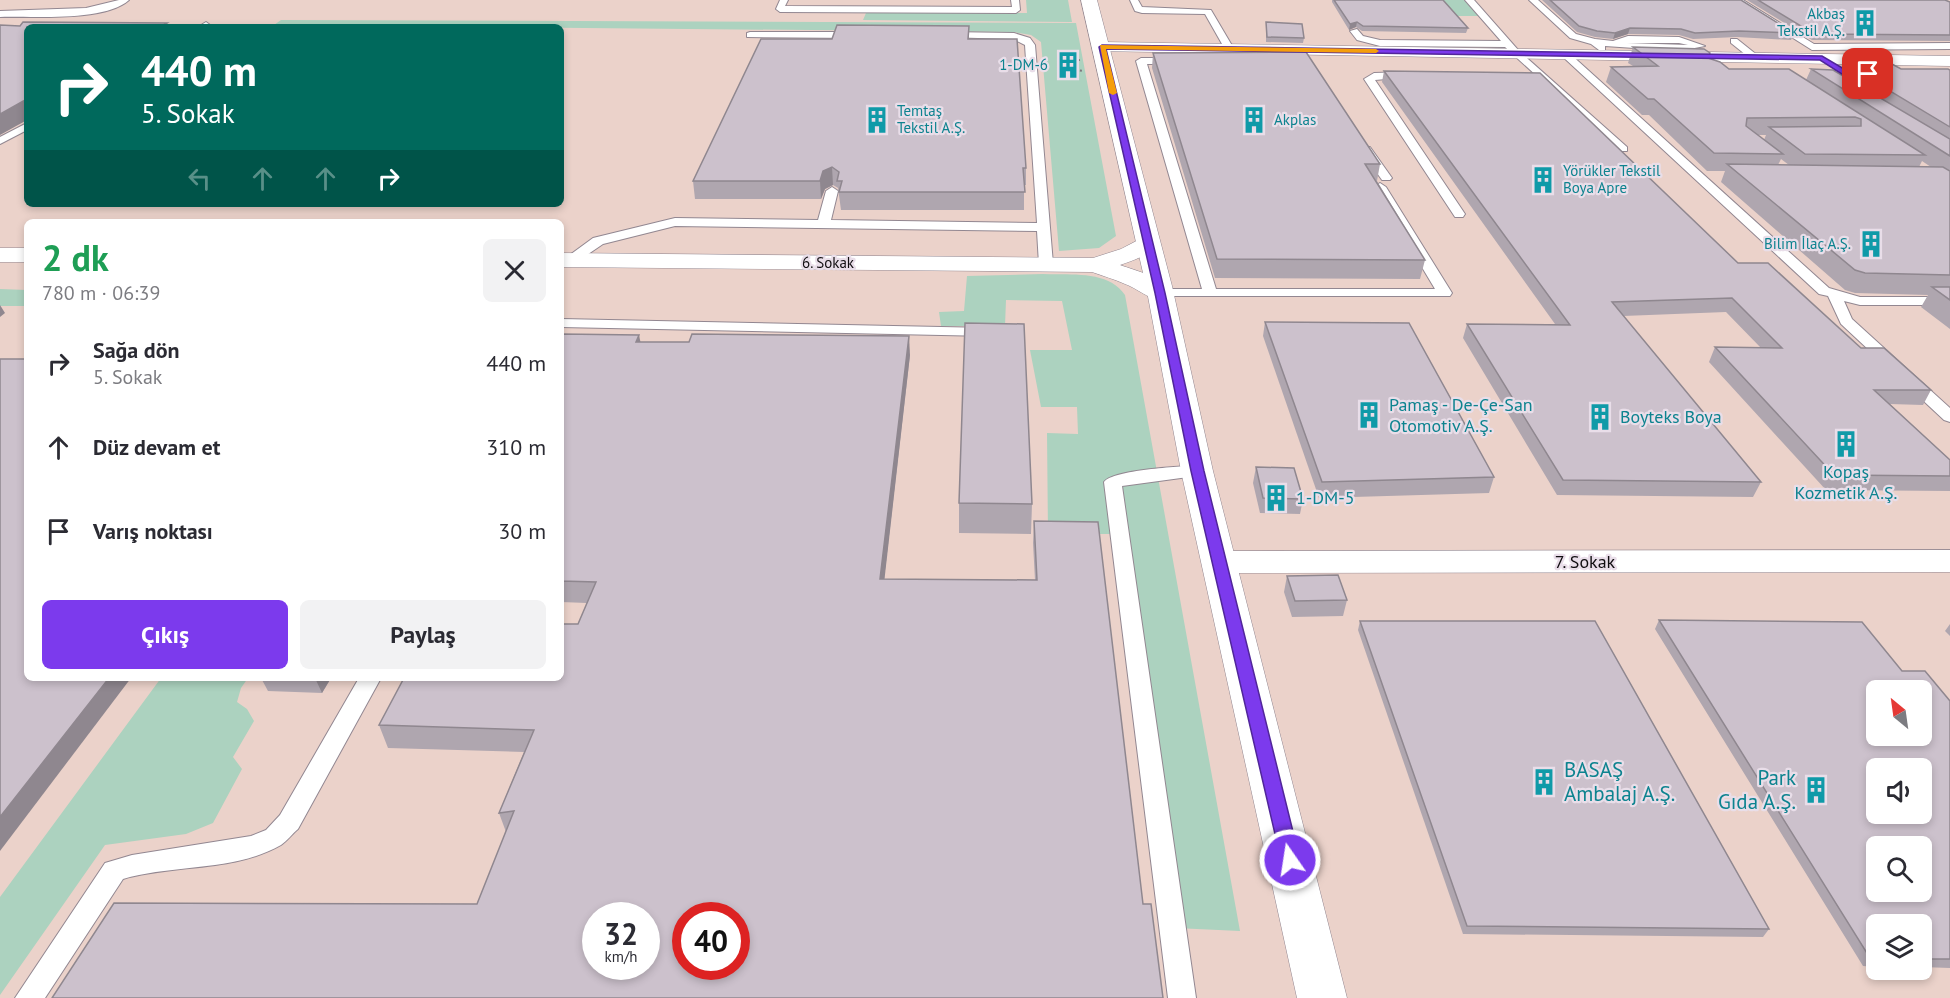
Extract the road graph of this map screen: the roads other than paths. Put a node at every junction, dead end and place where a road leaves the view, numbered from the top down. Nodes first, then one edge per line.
1 (125, 0) edge
2 (784, 0) edge
3 (1015, 0) edge
4 (1089, 0) edge
5 (1134, 0) edge
6 (1469, 0) edge
7 (1533, 0) edge
8 (1737, 0) edge
9 (0, 14) edge
10 (1354, 31) edge
11 (750, 35) dead end
12 (868, 35) edge
13 (938, 35) edge
14 (1734, 41) edge
15 (1950, 46) edge
16 (1396, 47) junction
17 (1878, 48) junction
18 (1229, 49) junction
19 (1512, 49) junction
20 (1612, 49) junction
21 (1565, 54) junction
22 (1754, 57) junction
23 (1822, 58) junction
24 (1088, 59) junction
25 (1895, 60) junction
26 (1189, 61) edge
27 (1950, 61) edge
28 (1272, 62) edge
29 (1308, 62) edge
30 (1847, 74) junction
31 (1882, 74) edge
32 (1418, 75) edge
33 (1520, 76) edge
34 (1542, 76) junction
35 (1837, 86) edge
36 (24, 128) edge
37 (1360, 140) edge
38 (0, 141) edge
39 (1623, 149) edge
40 (1699, 176) junction
41 (1720, 177) dead end
42 (832, 191) dead end
43 (1459, 214) dead end
44 (824, 223) junction
45 (1043, 227) junction
46 (1148, 242) junction
47 (0, 255) edge
48 (24, 255) edge
49 (566, 260) edge
50 (1046, 264) junction
51 (1095, 265) junction
52 (1210, 292) junction
53 (1160, 293) junction
54 (1834, 295) junction
55 (1950, 301) edge
56 (564, 323) edge
57 (991, 332) edge
58 (1950, 417) edge
59 (1197, 471) junction
60 (1950, 561) edge
61 (1220, 562) junction
62 (368, 681) edge
63 (29, 998) edge
64 (1182, 998) edge
65 (1322, 998) edge

1 - 9 lane
2 - 3 lane
4 - 24 street
5 - 18 lane
6 - 19 lane
7 - 20 lane
8 - 17 lane
10 - 16 lane
11 - 12 lane
13 - 45 lane
14 - 22 lane
15 - 17 lane
16 - 18 street
16 - 19 street
17 - 25 lane
18 - 24 street
19 - 21 street
19 - 34 lane
20 - 20 lane
20 - 21 street
20 - 22 street
21 - 40 lane
22 - 23 street
23 - 25 street
23 - 30 lane
24 - 46 street
25 - 27 street
26 - 52 lane
28 - 29 lane
30 - 31 lane
30 - 35 lane
32 - 43 lane
33 - 34 lane
34 - 39 lane
36 - 38 lane
37 - 52 lane
40 - 41 lane
40 - 54 lane
42 - 44 lane
44 - 45 lane
44 - 49 lane
45 - 50 lane
46 - 51 street
46 - 53 street
47 - 48 street
49 - 50 street, 6. Sokak
50 - 51 street, 6. Sokak
51 - 53 street
52 - 53 lane
53 - 59 street
54 - 55 lane
54 - 58 lane
56 - 57 lane
59 - 61 street
59 - 64 lane
60 - 61 street, 7. Sokak
61 - 65 street
62 - 63 lane

